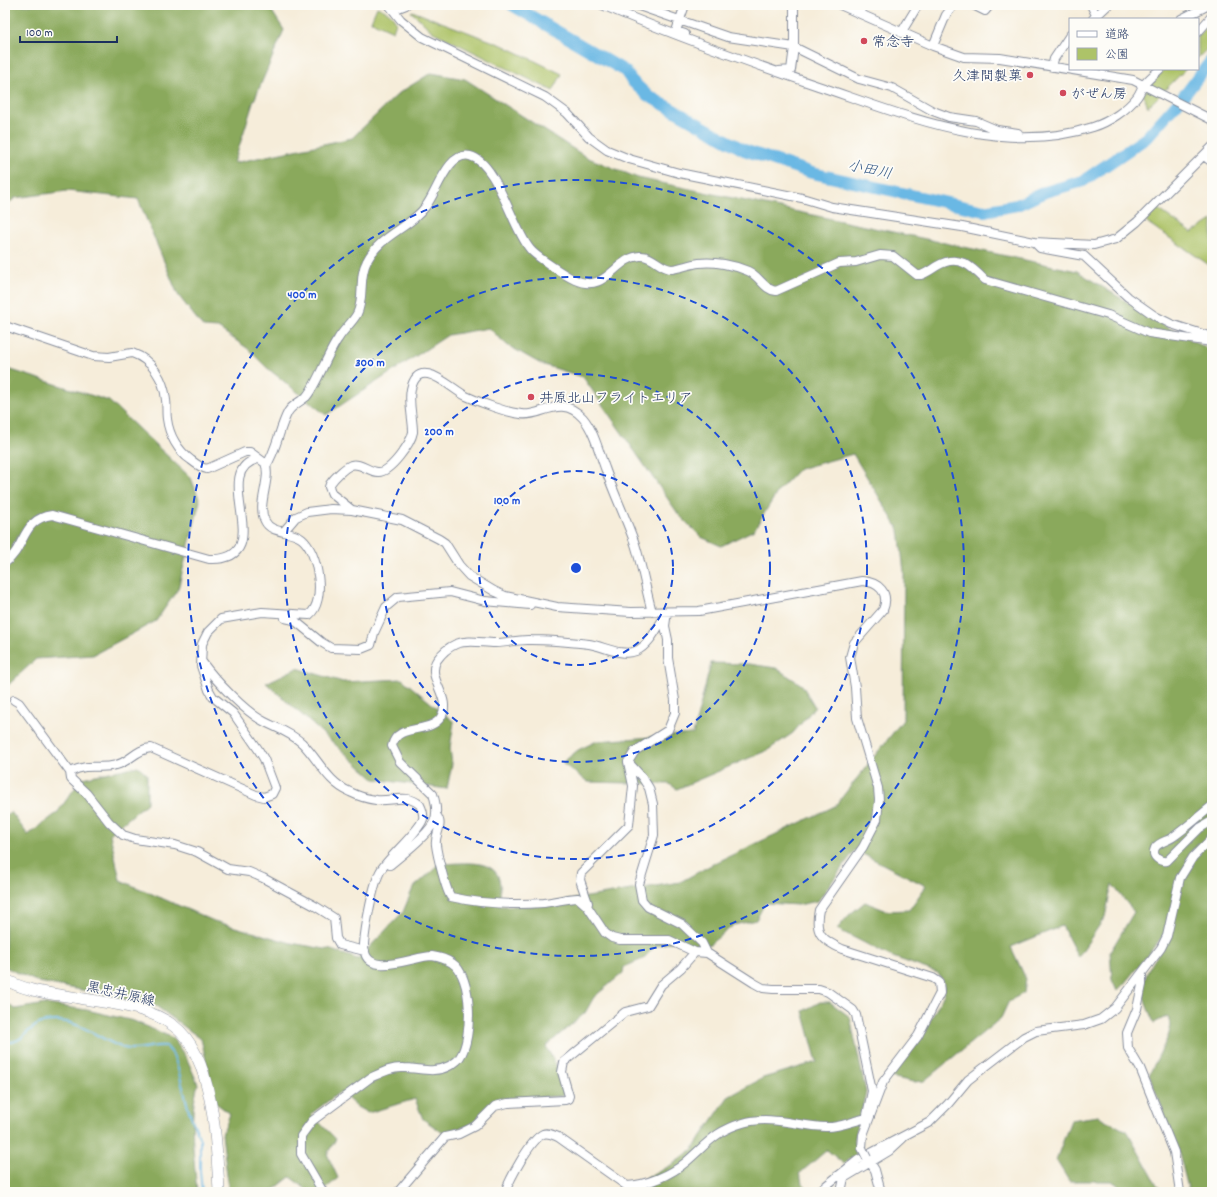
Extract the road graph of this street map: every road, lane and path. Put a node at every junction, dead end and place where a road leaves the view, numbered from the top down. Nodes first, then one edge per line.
1 (406, 5) edge
2 (602, 5) edge
3 (636, 5) edge
4 (685, 5) edge
5 (794, 5) edge
6 (840, 5) edge
7 (864, 5) edge
8 (918, 5) edge
9 (954, 5) edge
10 (973, 5) edge
11 (990, 5) edge
12 (1092, 5) edge
13 (1108, 5) edge
14 (1209, 5) edge
15 (391, 7) edge
16 (858, 13) junction
17 (1212, 16) edge
18 (1096, 18) edge
19 (1183, 18) edge
20 (679, 19) junction
21 (1199, 31) edge
22 (902, 33) junction
23 (1069, 37) edge
24 (933, 46) junction
25 (708, 47) junction
26 (794, 47) junction
27 (1052, 67) junction
28 (1069, 70) edge
29 (1071, 70) edge
30 (1159, 70) edge
31 (776, 72) junction
32 (1145, 86) junction
33 (1212, 120) edge
34 (1032, 138) junction
35 (1212, 147) edge
36 (1204, 156) junction
37 (1212, 162) edge
38 (1034, 242) junction
39 (5, 326) edge
40 (1212, 337) edge
41 (1212, 342) edge
42 (258, 459) junction
43 (266, 466) junction
44 (352, 510) junction
45 (284, 531) junction
46 (5, 563) edge
47 (535, 603) junction
48 (273, 612) junction
49 (652, 612) junction
50 (667, 612) junction
51 (202, 662) junction
52 (14, 700) dead end
53 (628, 762) junction
54 (70, 772) junction
55 (1212, 806) edge
56 (436, 815) junction
57 (1212, 821) edge
58 (1212, 838) edge
59 (383, 867) junction
60 (587, 906) junction
61 (365, 951) junction
62 (695, 952) junction
63 (707, 953) junction
64 (1142, 972) junction
65 (5, 979) edge
66 (868, 1119) junction
67 (905, 1136) junction
68 (869, 1160) junction
69 (841, 1177) junction
70 (402, 1191) edge
71 (219, 1192) edge
72 (323, 1192) edge
73 (505, 1192) edge
74 (818, 1192) edge
75 (841, 1192) edge
76 (881, 1192) edge
77 (1180, 1192) edge

1 - 15 street
2 - 25 street
3 - 20 street
4 - 20 street
5 - 26 street
6 - 16 street
7 - 16 street
8 - 22 street
9 - 24 street
10 - 11 street
12 - 18 street
13 - 18 street
14 - 19 street
15 - 38 street
16 - 22 street
17 - 21 street
20 - 25 street
20 - 26 street
22 - 24 street
23 - 27 street
24 - 27 street
25 - 31 street
26 - 31 street
26 - 34 street
27 - 28 street
29 - 32 street
30 - 32 street
31 - 34 street
32 - 33 street
32 - 34 street
35 - 36 street
36 - 37 street
36 - 38 street
38 - 40 street
39 - 42 street
41 - 43 street
42 - 43 street
42 - 46 street
43 - 45 street
44 - 45 street
44 - 47 street
44 - 49 street
45 - 48 street
47 - 48 street
47 - 49 street
48 - 51 street
49 - 50 street
50 - 53 street
50 - 56 street
50 - 66 street
51 - 54 street
51 - 59 street
52 - 54 street
53 - 60 street
53 - 63 street
54 - 61 street
55 - 57 street
56 - 59 street
56 - 60 street
58 - 64 street
59 - 61 street
60 - 62 street
61 - 72 street
62 - 63 street
62 - 70 street
63 - 66 street
64 - 67 street
64 - 77 street
65 - 71 main road, 黒忠井原線
66 - 68 street, bridge
66 - 73 street
67 - 68 street
67 - 69 street
68 - 69 street
68 - 76 street
69 - 74 street
69 - 75 street

